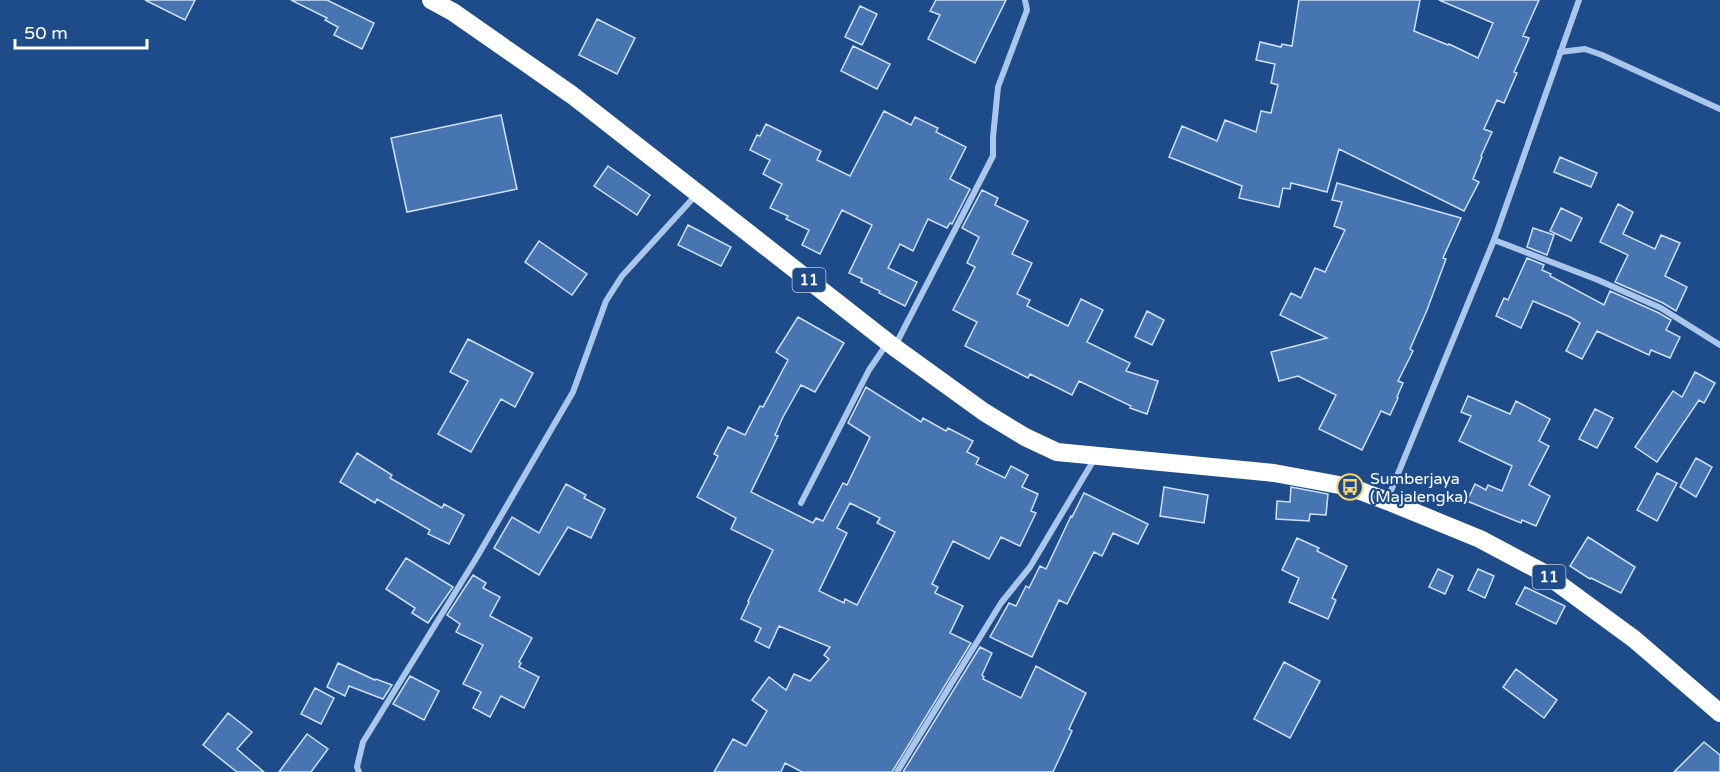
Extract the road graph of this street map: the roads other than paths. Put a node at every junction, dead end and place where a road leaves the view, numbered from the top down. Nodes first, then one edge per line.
1 (431, 0) edge
2 (1025, 0) edge
3 (1579, 0) edge
4 (1560, 52) junction
5 (1720, 109) edge
6 (699, 193) junction
7 (1494, 240) junction
8 (891, 345) junction
9 (1720, 345) edge
10 (1096, 457) junction
11 (1387, 501) junction
12 (801, 503) dead end
13 (1720, 712) edge
14 (359, 772) edge
15 (897, 772) edge

1 - 6 highway, 11
2 - 8 street
3 - 4 street
4 - 5 street
4 - 7 street
6 - 8 highway, 11
6 - 14 street
7 - 9 street
7 - 11 street
8 - 10 highway, 11
8 - 12 street
10 - 11 highway, 11
10 - 15 street
11 - 13 highway, 11

